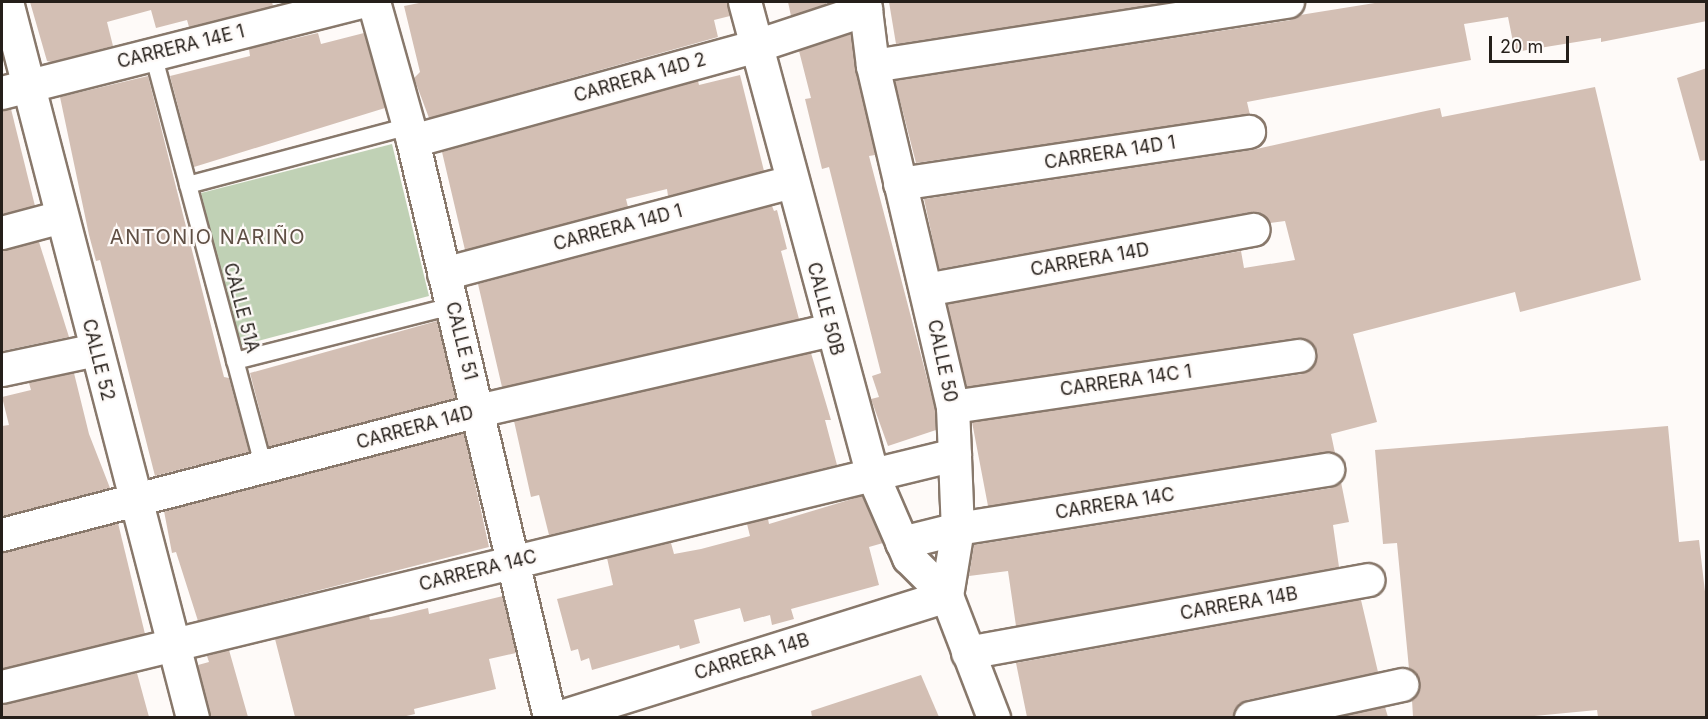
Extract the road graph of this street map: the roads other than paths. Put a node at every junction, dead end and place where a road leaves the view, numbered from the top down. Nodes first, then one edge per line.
1 (7, 2) edge
2 (361, 2) edge
3 (374, 2) edge
4 (745, 2) edge
5 (1288, 2) edge
6 (1242, 5) edge
7 (865, 6) edge
8 (757, 46) junction
9 (153, 54) junction
10 (873, 66) junction
11 (16, 89) edge
12 (1249, 132) dead end
13 (411, 134) junction
14 (791, 182) junction
15 (900, 184) junction
16 (188, 185) junction
17 (62, 217) junction
18 (1254, 230) dead end
19 (2, 232) edge
20 (444, 274) junction
21 (926, 290) junction
22 (452, 306) junction
23 (831, 330) junction
24 (96, 350) junction
25 (1299, 356) dead end
26 (236, 361) junction
27 (2, 370) edge
28 (953, 407) junction
29 (478, 411) junction
30 (955, 455) junction
31 (264, 467) junction
32 (1329, 470) dead end
33 (872, 474) junction
34 (135, 501) junction
35 (958, 529) junction
36 (2, 535) edge
37 (902, 543) junction
38 (514, 562) junction
39 (1368, 580) dead end
40 (947, 596) junction
41 (173, 647) junction
42 (968, 653) junction
43 (1402, 685) dead end
44 (2, 687) edge
45 (193, 717) edge
46 (550, 717) edge
47 (558, 717) edge
48 (994, 717) edge
49 (1251, 717) edge

1 - 11 street, CALLE 52
2 - 9 street, CARRERA 14E 1
3 - 13 street, CALLE 51
4 - 8 street, CALLE 50B
5 - 6 street
6 - 10 street
7 - 8 street, CARRERA 14D 2
7 - 10 street, CALLE 50
8 - 13 street, CARRERA 14D 2
8 - 14 street, CALLE 50B
9 - 11 street, CARRERA 14E 1
9 - 16 lane, CALLE 51A
10 - 15 street, CALLE 50
11 - 17 street, CALLE 52
12 - 15 street, CARRERA 14D 1
13 - 16 lane, CARRERA 14D 2
13 - 20 street, CALLE 51
14 - 20 street, CARRERA 14D 1
14 - 23 street, CALLE 50B
15 - 21 street, CALLE 50
16 - 26 lane, CALLE 51A
17 - 19 street
17 - 24 street, CALLE 52
18 - 21 street, CARRERA 14D
20 - 22 street, CALLE 51
21 - 28 street, CALLE 50
22 - 26 lane
22 - 29 street, CALLE 51
23 - 29 street, CARRERA 14D
23 - 33 street, CALLE 50B
24 - 27 street
24 - 34 street, CALLE 52
25 - 28 street, CARRERA 14C 1
26 - 31 lane, CALLE 51A
28 - 30 street, CALLE 50
29 - 31 street, CARRERA 14D
29 - 38 street, CALLE 51
30 - 33 street, CARRERA 14C
30 - 35 street, CALLE 50
31 - 34 street, CARRERA 14D
32 - 35 street, CARRERA 14C
33 - 37 street, CALLE 50B
33 - 38 street, CARRERA 14C
34 - 36 street, CARRERA 14D
34 - 41 street, CALLE 52
35 - 37 street, CARRERA 14C
35 - 40 street, CALLE 50
37 - 40 street, CALLE 50B
38 - 41 street, CARRERA 14C
38 - 46 street, CALLE 51
39 - 42 street, CARRERA 14B
40 - 42 street, CALLE 50
40 - 47 street, CARRERA 14B
41 - 44 street, CARRERA 14C
41 - 45 street, CALLE 52
42 - 48 street, CALLE 50
43 - 49 street

